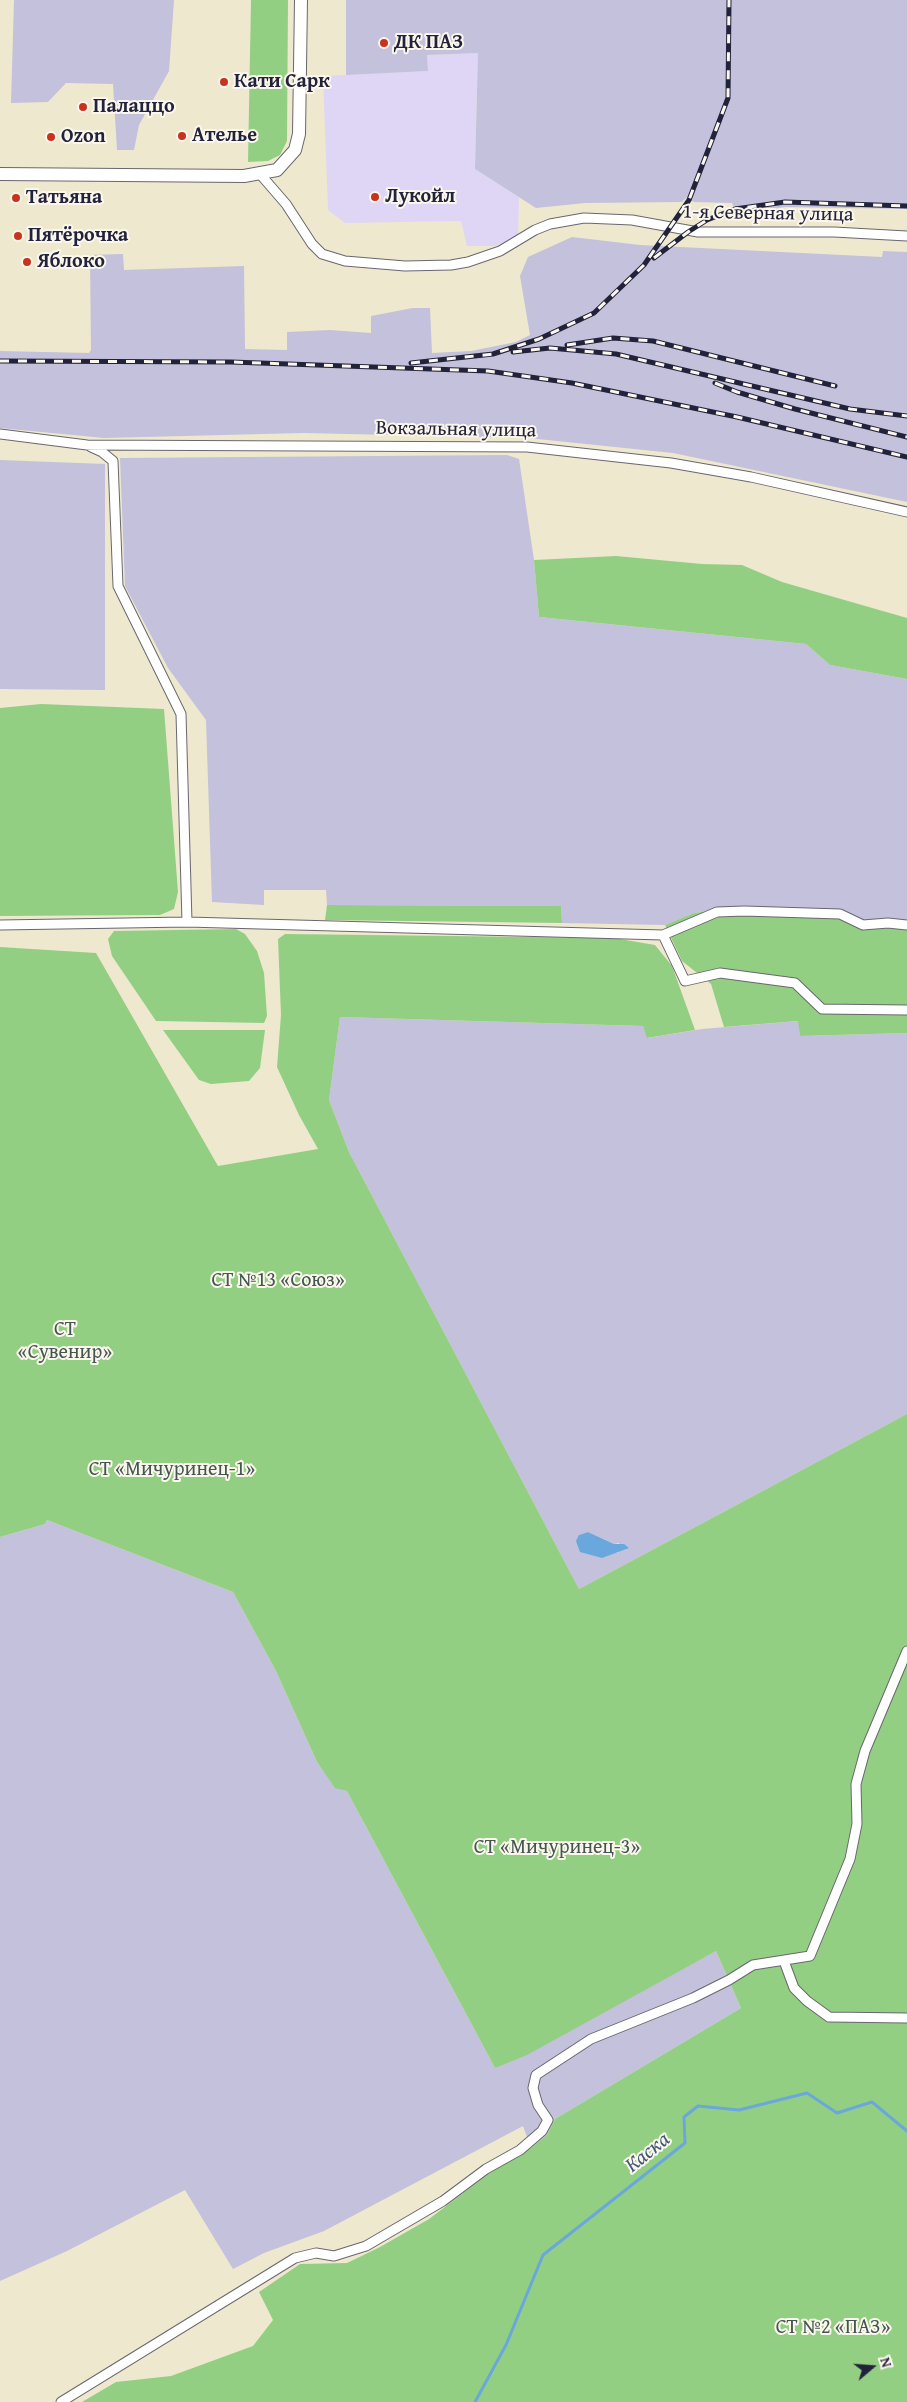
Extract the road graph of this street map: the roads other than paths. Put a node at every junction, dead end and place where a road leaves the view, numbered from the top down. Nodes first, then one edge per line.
1 (300, 0) edge
2 (0, 174) edge
3 (260, 174) junction
4 (907, 236) edge
5 (0, 434) edge
6 (87, 445) junction
7 (907, 512) edge
8 (187, 922) junction
9 (0, 925) edge
10 (907, 925) edge
11 (663, 935) junction
12 (907, 1010) edge
13 (907, 1652) edge
14 (784, 1960) junction
15 (907, 2018) edge
16 (61, 2402) edge

1 - 3 street
2 - 3 street
3 - 4 street, 1-я Северная улица
5 - 6 street, Вокзальная улица
6 - 7 street, Вокзальная улица
6 - 8 street
8 - 9 street
8 - 11 street
10 - 11 street
11 - 12 street
13 - 14 street
14 - 15 street
14 - 16 street

